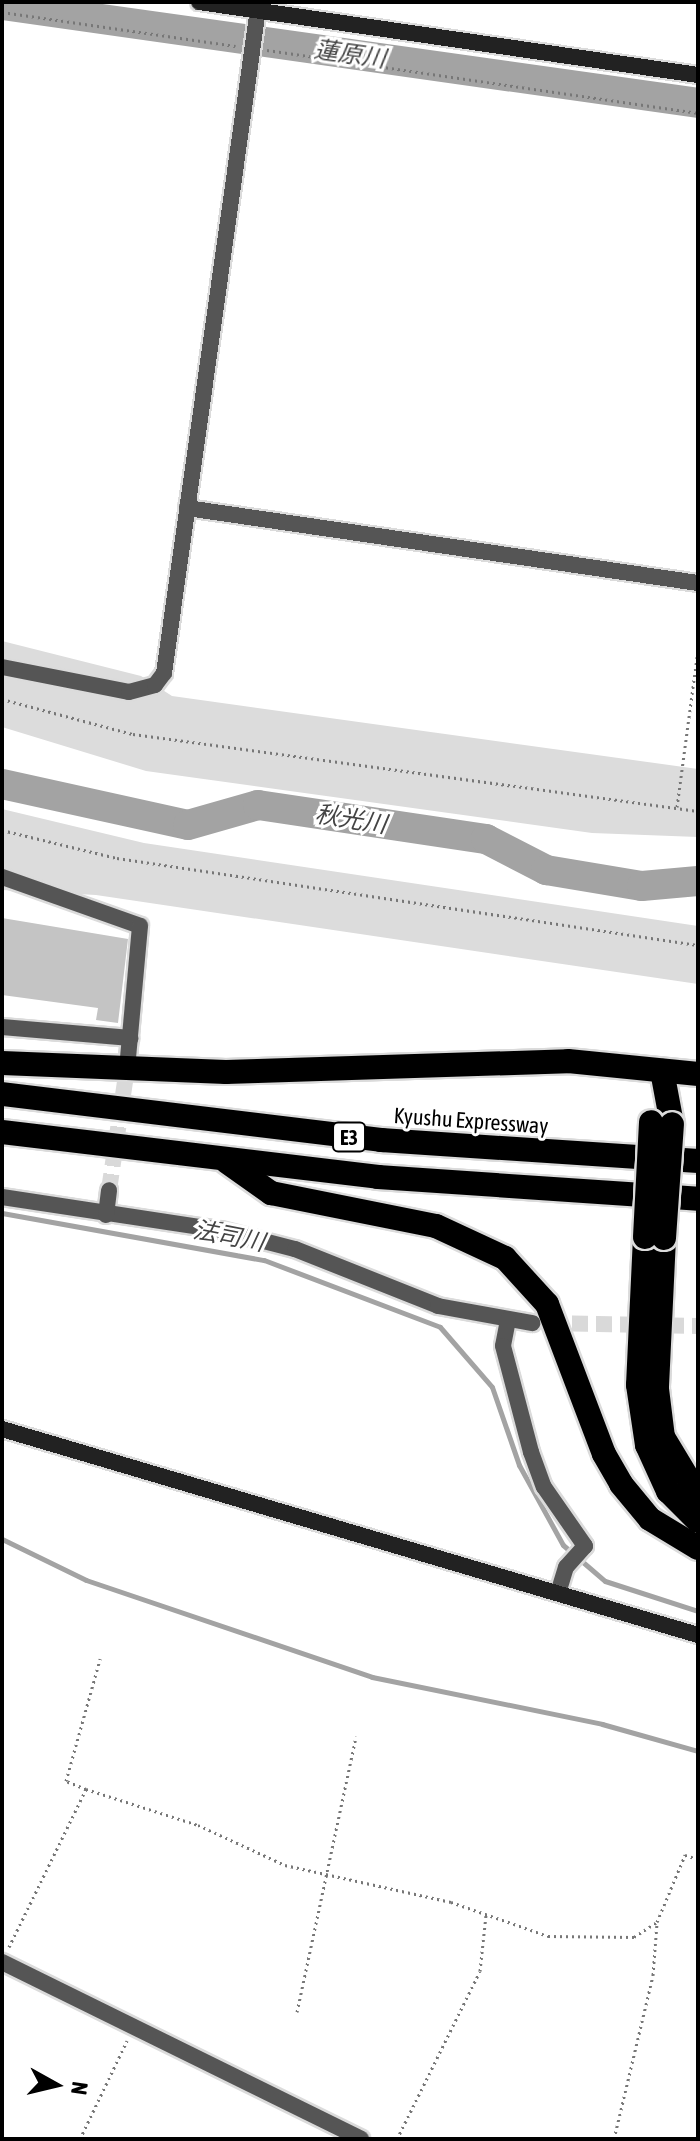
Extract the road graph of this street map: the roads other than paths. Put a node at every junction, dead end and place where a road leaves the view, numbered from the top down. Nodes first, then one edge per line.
1 (199, 2) edge
2 (259, 6) edge
3 (698, 75) edge
4 (187, 508) junction
5 (698, 583) edge
6 (2, 667) edge
7 (2, 877) edge
8 (2, 1027) edge
9 (131, 1038) junction
10 (128, 1059) tunnel mouth
11 (2, 1063) edge
12 (662, 1071) junction
13 (698, 1074) edge
14 (2, 1094) edge
15 (2, 1132) edge
16 (225, 1160) junction
17 (698, 1161) edge
18 (109, 1190) tunnel mouth
19 (2, 1197) edge
20 (698, 1199) edge
21 (106, 1215) junction
22 (655, 1238) junction
23 (508, 1320) junction
24 (532, 1323) tunnel mouth
25 (2, 1429) edge
26 (698, 1495) edge
27 (698, 1521) edge
28 (698, 1548) edge
29 (558, 1593) junction
30 (698, 1635) edge
31 (2, 1961) edge
32 (361, 2139) edge

1 - 2 street
2 - 3 street
2 - 4 street
4 - 5 street
4 - 6 street
7 - 9 street
8 - 9 street
9 - 10 street
11 - 12 highway
12 - 13 highway
12 - 22 highway, bridge
14 - 17 highway, Kyushu Expressway / E3
15 - 16 highway, E3
16 - 20 highway, E3
16 - 28 highway
18 - 21 street
19 - 21 street
21 - 23 street
22 - 26 highway
22 - 27 highway
23 - 24 street
23 - 29 street
25 - 29 street
29 - 30 street
31 - 32 street

